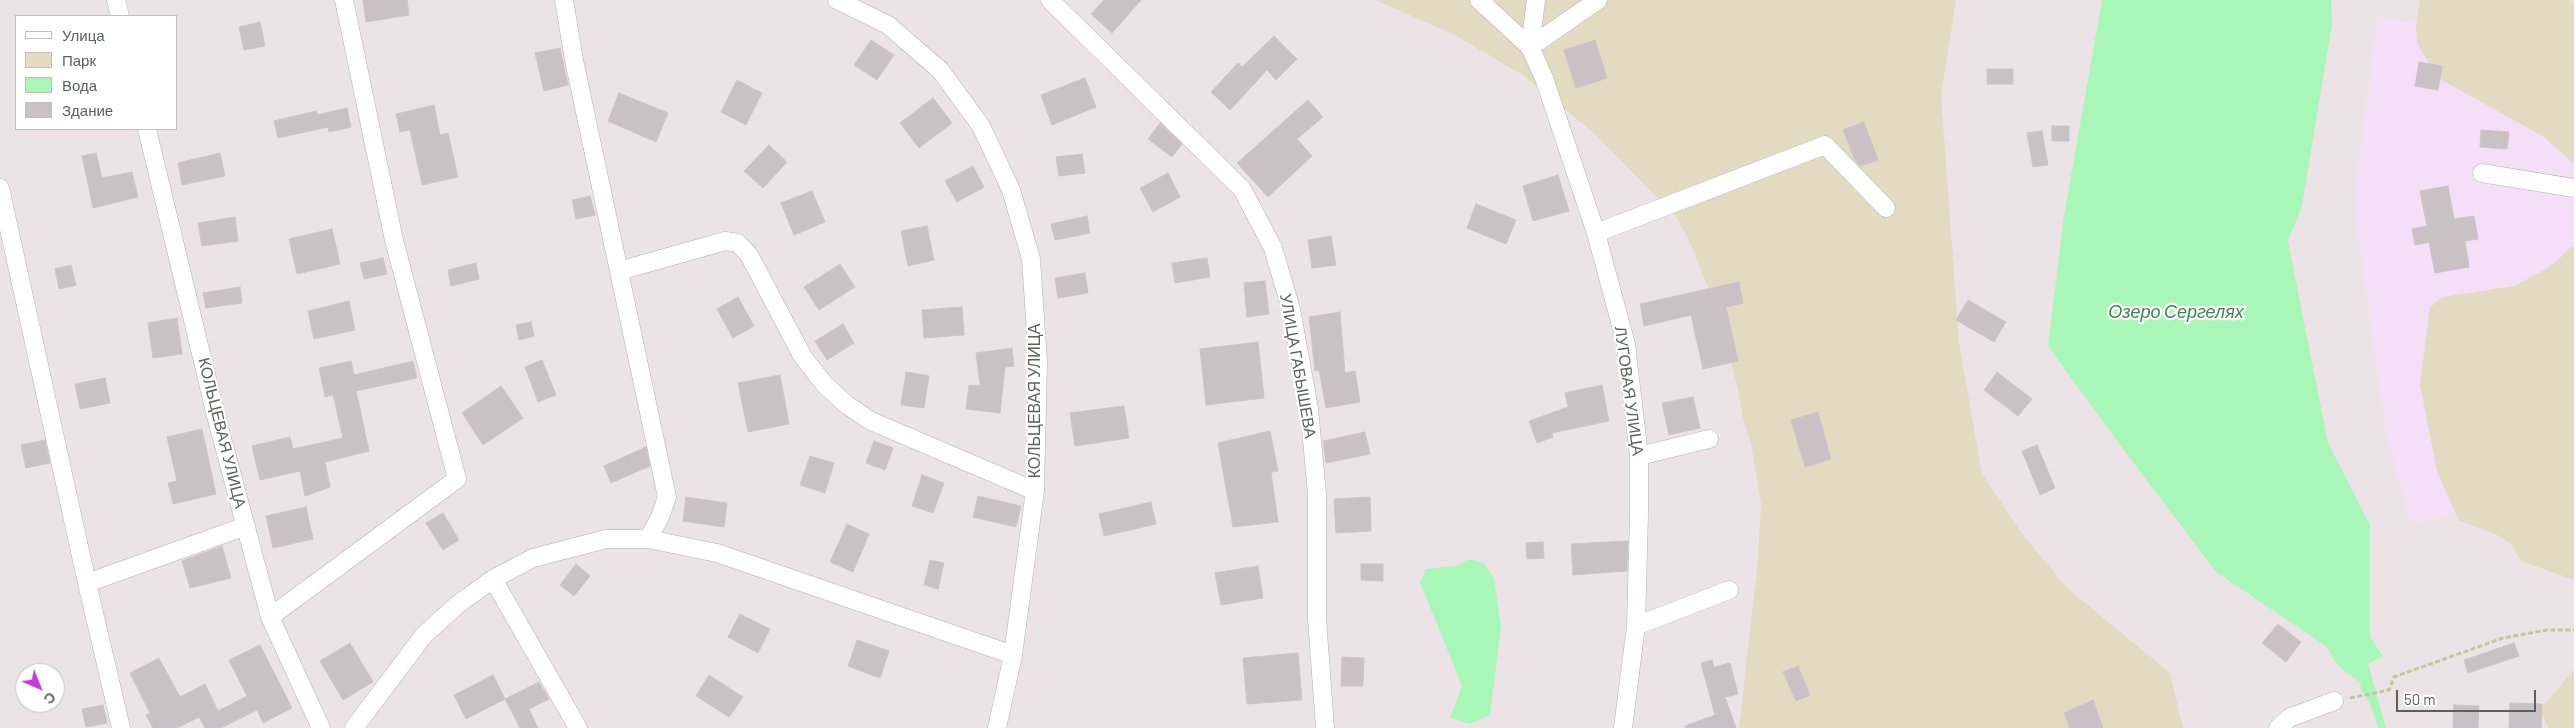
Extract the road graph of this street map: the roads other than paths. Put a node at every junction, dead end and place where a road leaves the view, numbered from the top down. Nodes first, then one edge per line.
1 (116, 0) edge
2 (344, 0) edge
3 (564, 0) edge
4 (837, 0) edge
5 (1479, 0) edge
6 (1536, 0) edge
7 (1598, 0) edge
8 (1051, 1) edge
9 (120, 15) edge
10 (1530, 47) junction
11 (147, 130) edge
12 (2482, 173) dead end
13 (0, 188) edge
14 (2574, 188) edge
15 (1886, 208) dead end
16 (1596, 232) junction
17 (619, 271) junction
18 (1709, 439) dead end
19 (1639, 456) junction
20 (1035, 491) junction
21 (246, 526) junction
22 (648, 539) junction
23 (493, 579) junction
24 (87, 583) junction
25 (1728, 590) dead end
26 (270, 617) junction
27 (1636, 626) junction
28 (1013, 655) junction
29 (2334, 701) road end
30 (121, 728) edge
31 (321, 728) edge
32 (354, 728) edge
33 (578, 728) edge
34 (997, 728) edge
35 (1325, 728) edge
36 (1623, 728) edge
37 (2278, 728) edge

1 - 9 street
2 - 26 street
3 - 17 street
4 - 20 street, КОЛЬЦЕВАЯ УЛИЦА
5 - 10 street, ЛУГОВАЯ УЛИЦА
6 - 10 street
7 - 10 street
8 - 35 street, УЛИЦА ГАБЫШЕВА
10 - 16 street, ЛУГОВАЯ УЛИЦА
11 - 21 street, КОЛЬЦЕВАЯ УЛИЦА
12 - 14 street
13 - 24 street
15 - 16 street
16 - 19 street, ЛУГОВАЯ УЛИЦА
17 - 20 street
17 - 22 street
18 - 19 street
19 - 27 street, ЛУГОВАЯ УЛИЦА
20 - 28 street, КОЛЬЦЕВАЯ УЛИЦА
21 - 24 street
21 - 26 street, КОЛЬЦЕВАЯ УЛИЦА
22 - 23 street
22 - 28 street
23 - 32 street
23 - 33 street
24 - 30 street
25 - 27 street
26 - 31 street, КОЛЬЦЕВАЯ УЛИЦА
27 - 36 street, ЛУГОВАЯ УЛИЦА
28 - 34 street, КОЛЬЦЕВАЯ УЛИЦА
29 - 37 street

